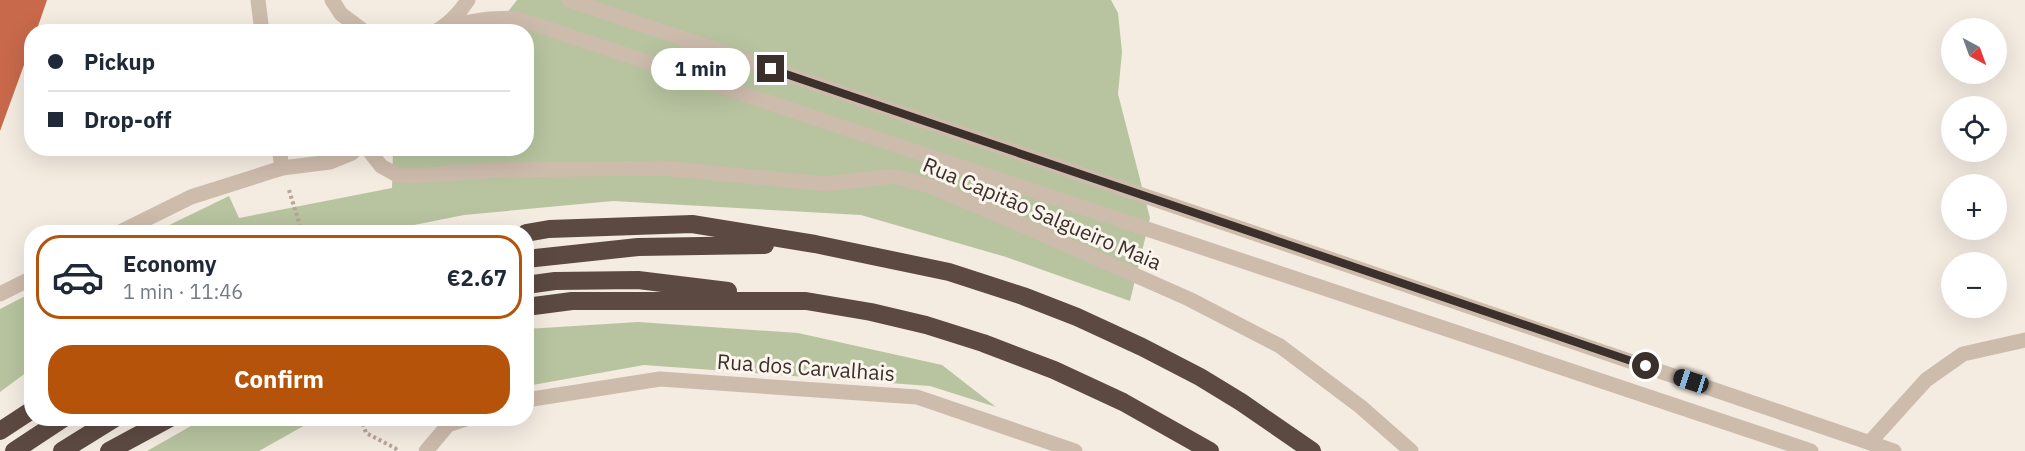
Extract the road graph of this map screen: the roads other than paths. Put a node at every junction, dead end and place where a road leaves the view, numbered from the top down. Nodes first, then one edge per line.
1 (258, 0) edge
2 (332, 0) edge
3 (468, 0) edge
4 (569, 0) edge
5 (261, 24) edge
6 (354, 24) edge
7 (446, 24) edge
8 (464, 24) edge
9 (534, 24) edge
10 (534, 24) edge
11 (280, 156) edge
12 (345, 156) edge
13 (373, 156) edge
14 (282, 168) junction
15 (134, 225) edge
16 (534, 232) edge
17 (815, 244) junction
18 (534, 258) edge
19 (24, 282) edge
20 (534, 284) edge
21 (0, 294) edge
22 (806, 301) junction
23 (534, 306) edge
24 (2025, 340) edge
25 (534, 399) edge
26 (24, 416) edge
27 (52, 426) edge
28 (102, 426) edge
29 (155, 426) edge
30 (447, 426) edge
31 (0, 431) edge
32 (1870, 442) junction
33 (14, 451) edge
34 (62, 451) edge
35 (109, 451) edge
36 (426, 451) edge
37 (1075, 451) edge
38 (1210, 451) edge
39 (1312, 451) edge
40 (1411, 451) edge
41 (1810, 451) edge
42 (1894, 451) edge

1 - 5 street
2 - 6 street
3 - 7 street
4 - 32 street
8 - 9 street
10 - 41 street
11 - 14 street
12 - 14 street
13 - 40 street, Rua Capitão Salgueiro Maia
14 - 15 street
16 - 17 highway
17 - 18 highway
17 - 39 highway
19 - 21 street
20 - 22 highway
22 - 23 highway
22 - 38 highway
24 - 32 street
25 - 37 street, Rua dos Carvalhais
26 - 31 highway
27 - 33 highway
28 - 34 highway
29 - 35 highway
30 - 36 street
32 - 42 street

